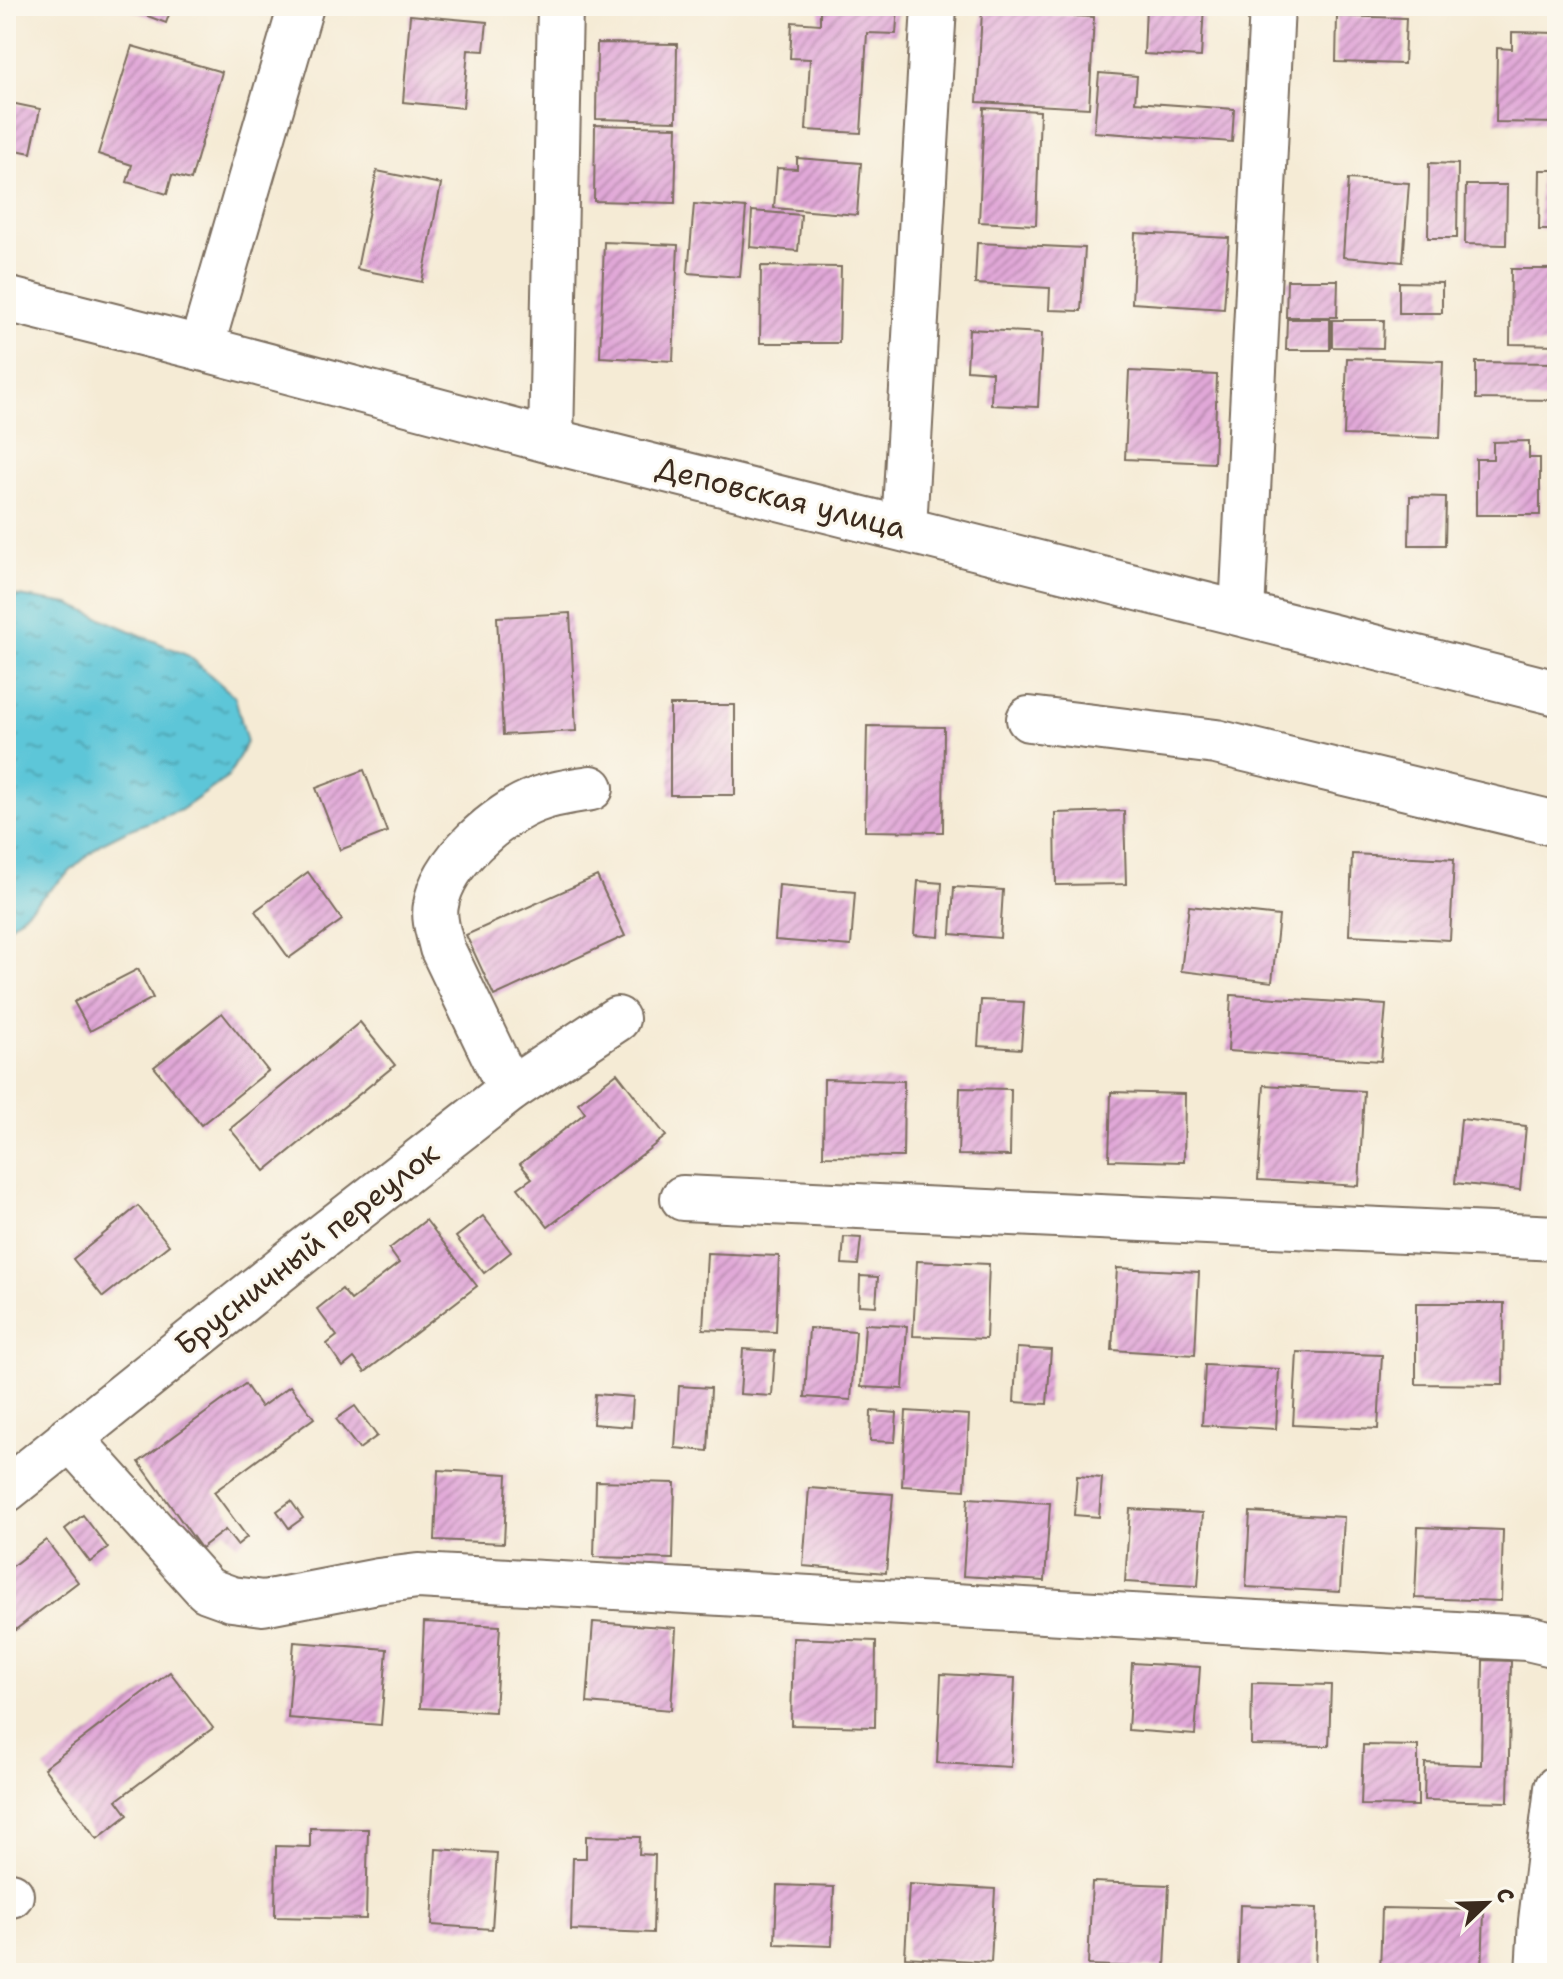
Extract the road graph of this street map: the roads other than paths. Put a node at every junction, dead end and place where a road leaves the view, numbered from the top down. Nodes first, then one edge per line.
1 (301, 6) edge
2 (560, 6) edge
3 (934, 6) edge
4 (1272, 6) edge
5 (6, 299) edge
6 (201, 348) junction
7 (551, 441) junction
8 (904, 528) junction
9 (1242, 613) junction
10 (1557, 693) edge
11 (1029, 719) dead end
12 (591, 788) dead end
13 (1557, 824) edge
14 (617, 1019) dead end
15 (510, 1090) junction
16 (683, 1198) dead end
17 (1557, 1238) edge
18 (69, 1437) junction
19 (6, 1490) edge
20 (1557, 1645) edge
21 (1557, 1788) edge
22 (1538, 1973) edge

1 - 6 street
2 - 7 street
3 - 8 street
4 - 9 street
5 - 6 street, Деповская улица
6 - 7 street, Деповская улица
7 - 8 street, Деповская улица
8 - 9 street, Деповская улица
9 - 10 street, Деповская улица
11 - 13 street
12 - 15 street
14 - 15 street, Брусничный переулок
15 - 18 street, Брусничный переулок
16 - 17 street
18 - 19 street, Брусничный переулок
18 - 20 street
21 - 22 street

